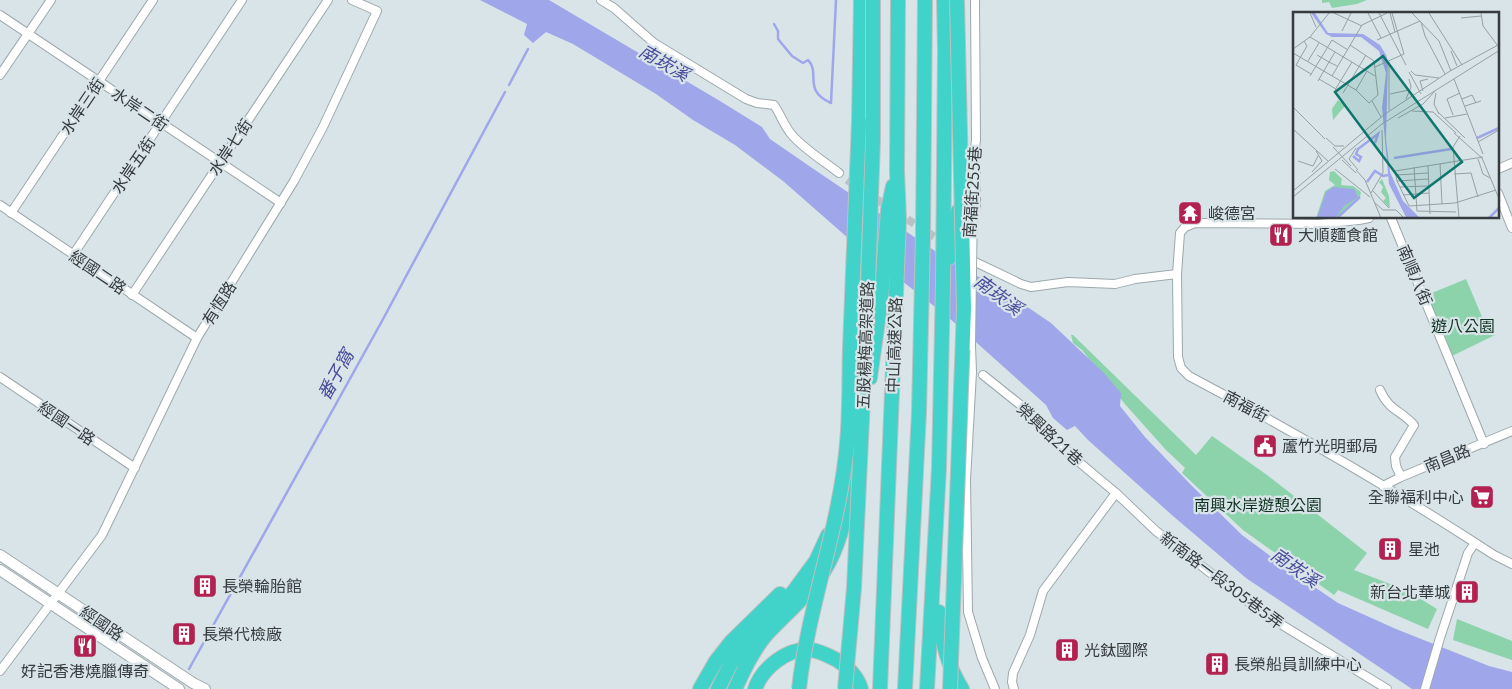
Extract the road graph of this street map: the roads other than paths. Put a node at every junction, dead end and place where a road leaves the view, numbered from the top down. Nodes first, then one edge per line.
1 (50, 0) edge
2 (153, 0) edge
3 (242, 0) edge
4 (328, 0) edge
5 (352, 0) edge
6 (601, 0) edge
7 (861, 0) edge
8 (873, 0) edge
9 (898, 0) edge
10 (925, 0) edge
11 (944, 0) edge
12 (957, 0) edge
13 (962, 0) edge
14 (975, 0) edge
15 (0, 15) edge
16 (28, 34) junction
17 (0, 76) edge
18 (99, 81) junction
19 (161, 123) junction
20 (976, 140) junction
21 (220, 162) junction
22 (1512, 163) edge
23 (1500, 168) edge
24 (897, 171) junction
25 (839, 173) tunnel mouth
26 (1500, 198) edge
27 (281, 203) junction
28 (0, 205) edge
29 (11, 212) junction
30 (1364, 219) edge
31 (1391, 219) edge
32 (1512, 228) edge
33 (947, 248) junction
34 (73, 255) junction
35 (1177, 274) junction
36 (132, 295) junction
37 (197, 338) junction
38 (983, 376) dead end
39 (0, 377) edge
40 (1380, 390) dead end
41 (1512, 432) edge
42 (1484, 444) junction
43 (135, 468) junction
44 (854, 470) junction
45 (1401, 477) junction
46 (1383, 486) junction
47 (1116, 493) junction
48 (1475, 543) junction
49 (0, 555) edge
50 (936, 558) junction
51 (816, 561) junction
52 (1512, 564) edge
53 (0, 570) edge
54 (59, 594) junction
55 (51, 603) junction
56 (0, 671) edge
57 (179, 689) edge
58 (205, 689) edge
59 (700, 689) edge
60 (718, 689) edge
61 (735, 689) edge
62 (755, 689) edge
63 (799, 689) edge
64 (845, 689) edge
65 (861, 689) edge
66 (880, 689) edge
67 (905, 689) edge
68 (927, 689) edge
69 (950, 689) edge
70 (962, 689) edge
71 (995, 689) edge
72 (1014, 689) edge
73 (1387, 689) edge
74 (1425, 689) edge

1 - 16 street
2 - 18 street, 水岸三街
3 - 19 street, 水岸五街
4 - 21 street, 水岸七街
5 - 27 street, 有恆路
6 - 25 street
7 - 63 highway, bridge
8 - 64 highway, 五股楊梅高架道路, bridge
9 - 24 highway, 中山高速公路
10 - 67 highway, 中山高速公路
11 - 33 highway
12 - 69 highway, bridge
13 - 33 highway
14 - 20 street, 南福街255巷
15 - 16 street, 水岸二街
16 - 17 street
16 - 18 street, 水岸二街
18 - 19 street, 水岸二街
18 - 29 street, 水岸三街
19 - 21 street, 水岸二街
19 - 34 street, 水岸五街
20 - 35 street, 南福街255巷
20 - 71 street, bridge
21 - 27 street, 水岸二街
21 - 36 street, 水岸七街
22 - 23 street
24 - 44 highway
24 - 66 highway, 中山高速公路
26 - 32 street
27 - 37 street, 有恆路
28 - 29 street, 經國二路
29 - 34 street, 經國二路
30 - 35 street, 南福街
31 - 42 street, 南順八街
33 - 50 highway
34 - 36 street, 經國二路
35 - 46 street, 南福街
36 - 37 street, 經國二路
37 - 43 street, 有恆路
38 - 47 street, 榮興路21巷
39 - 43 street, 經國一路
40 - 45 street
41 - 42 street, 南昌路
42 - 45 street, 南昌路
43 - 54 street, 有恆路
44 - 51 highway
44 - 61 highway
45 - 46 street, 南昌路
46 - 48 street, 南福街
47 - 72 street
47 - 73 street, 新南路一段305巷5弄
48 - 52 street, 南福街
48 - 74 street
49 - 54 street, 經國路
50 - 68 highway
50 - 70 highway
51 - 59 highway
51 - 60 highway
53 - 55 street, 經國路
54 - 55 street, 有恆路
54 - 58 street, 經國路
55 - 56 street
55 - 57 street, 經國路
62 - 65 highway

